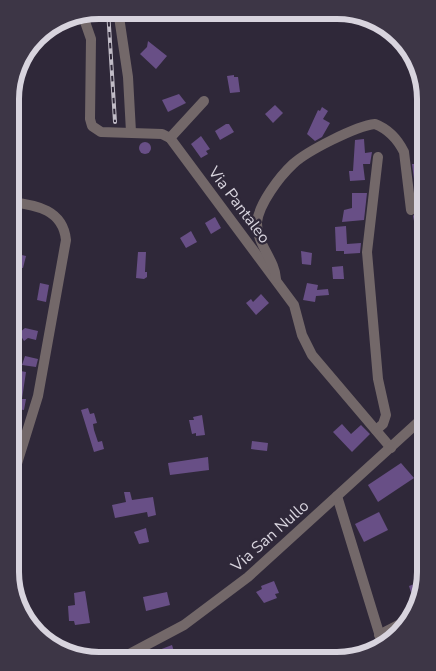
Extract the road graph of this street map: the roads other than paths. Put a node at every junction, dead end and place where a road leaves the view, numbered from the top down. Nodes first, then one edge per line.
1 (119, 19) edge
2 (84, 20) edge
3 (204, 101) dead end
4 (131, 132) junction
5 (170, 138) junction
6 (378, 156) dead end
7 (19, 204) edge
8 (411, 210) dead end
9 (276, 280) junction
10 (417, 423) edge
11 (376, 430) junction
12 (391, 448) junction
13 (19, 457) edge
14 (336, 496) junction
15 (381, 640) edge
16 (135, 652) edge

1 - 4 street
2 - 4 street
3 - 5 street
4 - 5 street
5 - 9 street, Via Pantaleo
6 - 11 street
7 - 13 street
8 - 9 street
9 - 11 street, Via Pantaleo
10 - 12 street, Via San Nullo
11 - 12 street, Via Pantaleo
12 - 14 street, Via San Nullo
14 - 15 street
14 - 16 street, Via San Nullo

